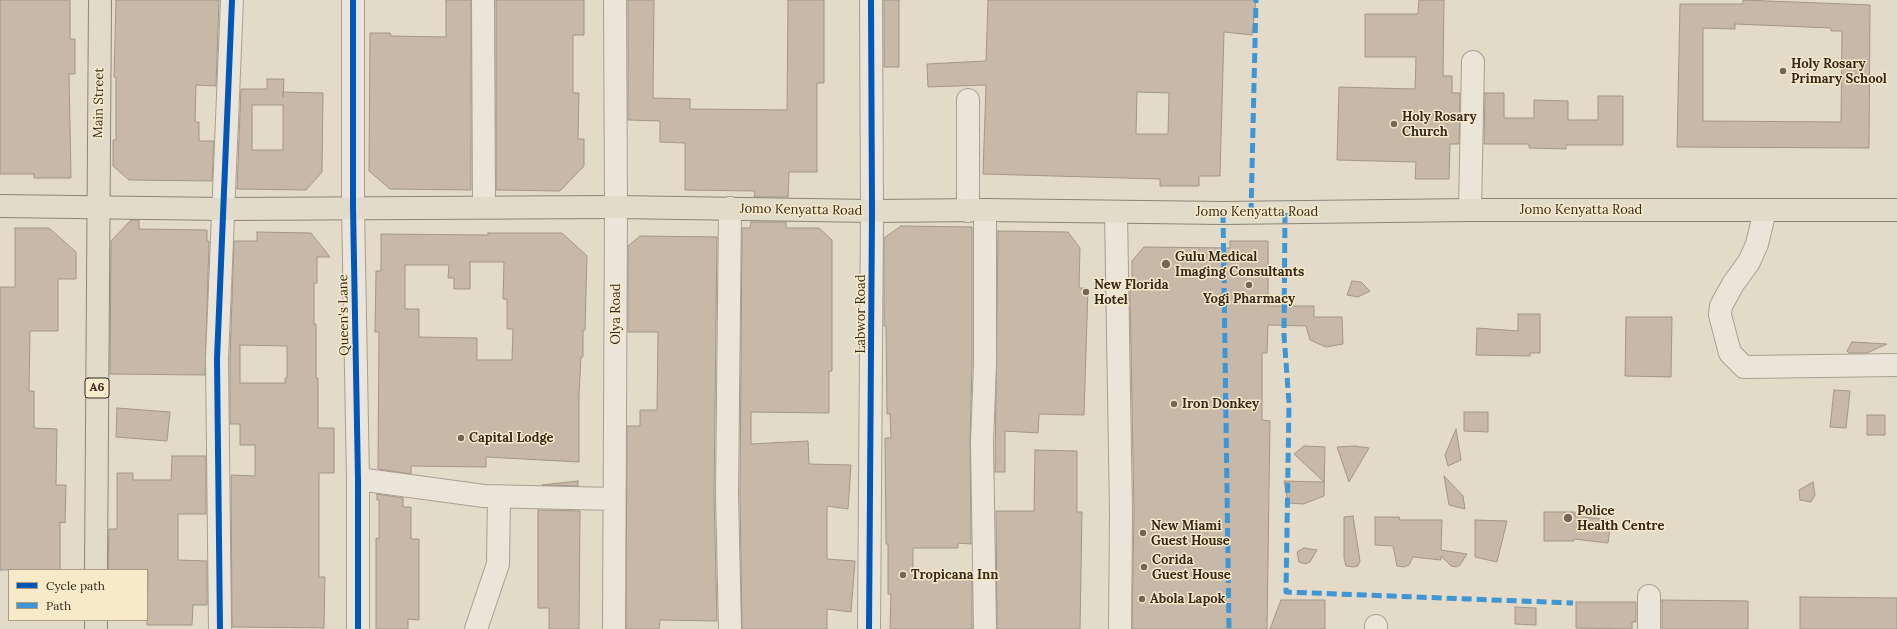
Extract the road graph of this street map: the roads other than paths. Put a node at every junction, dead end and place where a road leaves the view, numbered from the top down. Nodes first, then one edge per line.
1 (100, 0) edge
2 (232, 0) edge
3 (354, 0) edge
4 (483, 0) edge
5 (615, 0) edge
6 (871, 0) edge
7 (1473, 62) dead end
8 (968, 100) dead end
9 (0, 206) edge
10 (99, 206) junction
11 (353, 207) junction
12 (484, 207) junction
13 (616, 207) junction
14 (730, 208) junction
15 (223, 209) junction
16 (1470, 210) junction
17 (1897, 210) edge
18 (872, 211) junction
19 (976, 211) junction
20 (1765, 211) junction
21 (1116, 212) junction
22 (1897, 365) edge
23 (358, 479) junction
24 (499, 497) junction
25 (614, 499) junction
26 (96, 569) edge
27 (1649, 596) dead end
28 (220, 629) edge
29 (358, 629) edge
30 (476, 629) edge
31 (614, 629) edge
32 (730, 629) edge
33 (869, 629) edge
34 (985, 629) edge
35 (1120, 629) edge
36 (1649, 629) edge

1 - 10 main road, Main Street / A6
2 - 15 street
3 - 11 street, Queen's Lane
4 - 12 street
5 - 13 street, Olya Road
6 - 18 street, Labwor Road
7 - 16 street
8 - 19 street
9 - 10 main road, Jomo Kenyatta Road
10 - 15 main road, Jomo Kenyatta Road
10 - 26 main road, A6
11 - 12 main road, Jomo Kenyatta Road
11 - 15 main road, Jomo Kenyatta Road
11 - 23 street, Queen's Lane
12 - 13 main road, Jomo Kenyatta Road
13 - 14 main road, Jomo Kenyatta Road
13 - 25 street, Olya Road
14 - 18 main road, Jomo Kenyatta Road
14 - 32 street
15 - 28 street
16 - 20 main road, Jomo Kenyatta Road
16 - 21 main road, Jomo Kenyatta Road
17 - 20 main road, Jomo Kenyatta Road
18 - 19 main road, Jomo Kenyatta Road
18 - 33 street, Labwor Road
19 - 21 main road, Jomo Kenyatta Road
19 - 34 street
20 - 22 street
21 - 35 street
23 - 24 street
23 - 29 street, Queen's Lane
24 - 25 street
24 - 30 street
25 - 31 street, Olya Road
27 - 36 street

